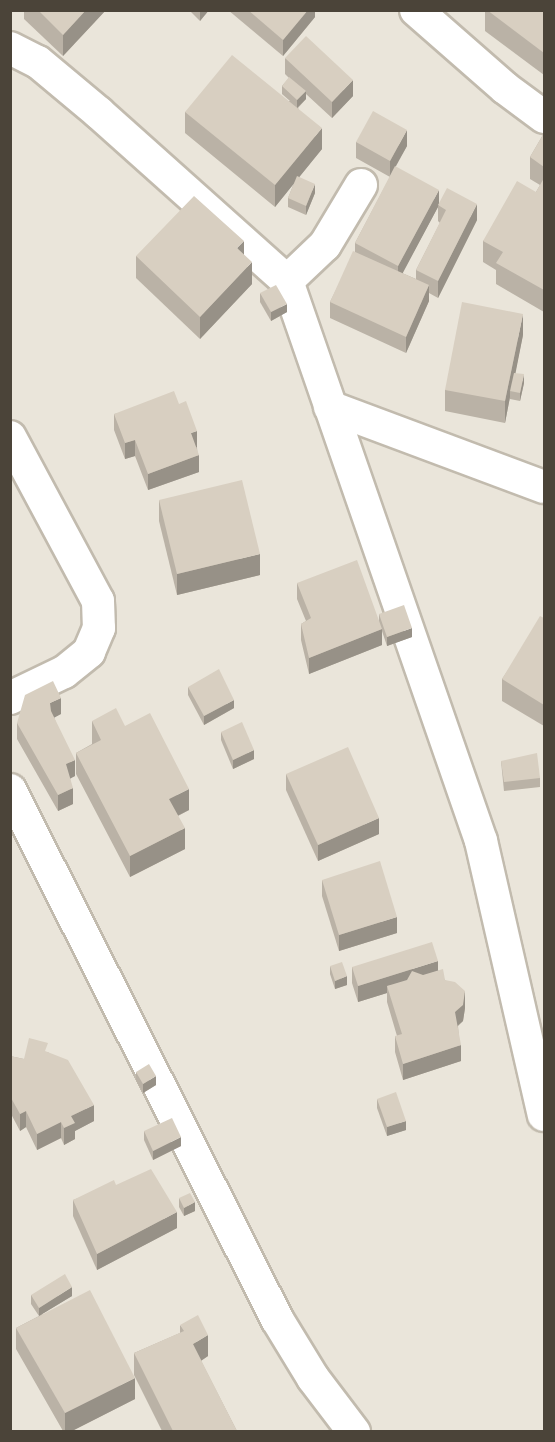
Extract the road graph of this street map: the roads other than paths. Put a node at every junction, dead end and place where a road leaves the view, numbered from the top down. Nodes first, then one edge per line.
1 (416, 10) edge
2 (10, 48) edge
3 (544, 117) edge
4 (361, 185) dead end
5 (287, 281) junction
6 (330, 407) junction
7 (10, 437) edge
8 (544, 487) edge
9 (10, 698) edge
10 (10, 790) edge
11 (544, 1115) edge
12 (354, 1431) edge

1 - 3 street
2 - 5 street
4 - 5 street
5 - 6 street
6 - 8 street
6 - 11 street
7 - 9 street
10 - 12 street

